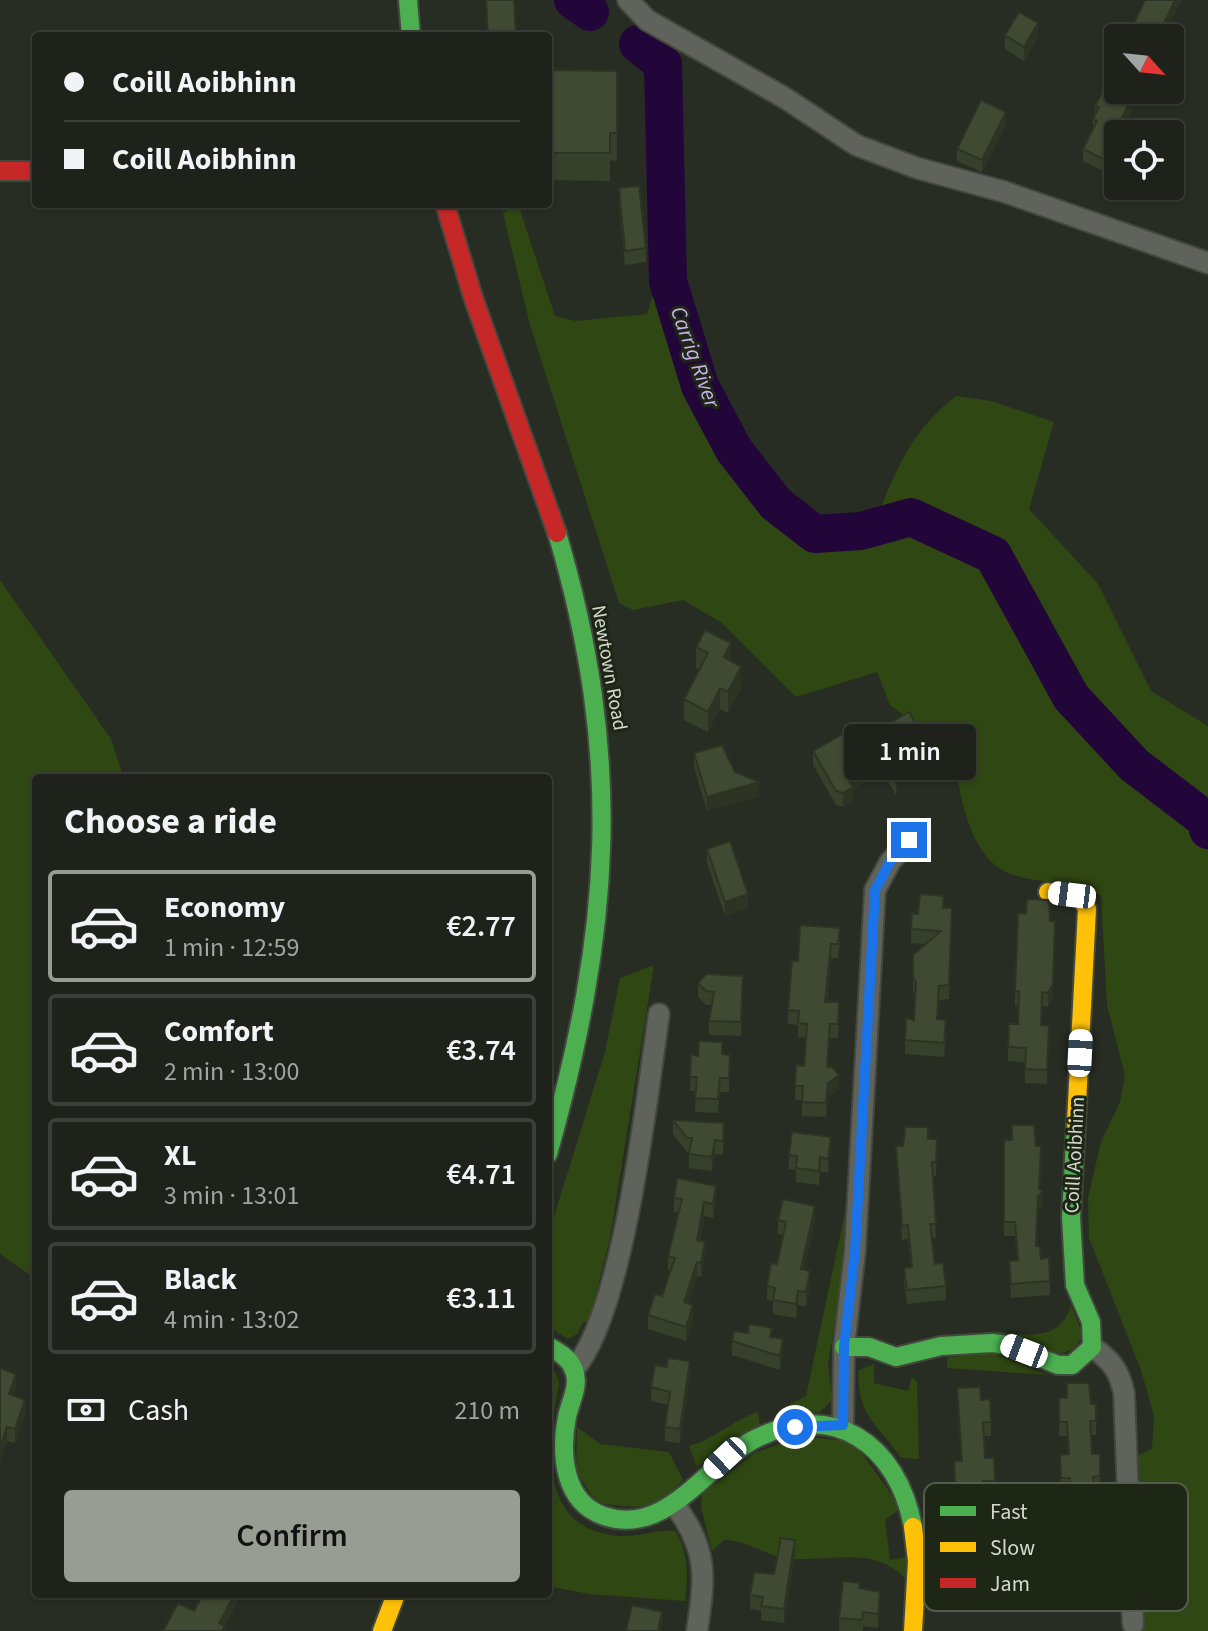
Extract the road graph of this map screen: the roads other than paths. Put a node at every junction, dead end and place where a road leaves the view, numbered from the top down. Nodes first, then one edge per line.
1 (408, 0) edge
2 (628, 0) edge
3 (411, 32) edge
4 (0, 171) edge
5 (32, 171) edge
6 (446, 208) edge
7 (1208, 263) edge
8 (909, 840) dead end
9 (1048, 892) dead end
10 (659, 1014) dead end
11 (552, 1140) edge
12 (844, 1347) junction
13 (1092, 1347) junction
14 (552, 1349) edge
15 (574, 1369) junction
16 (843, 1425) junction
17 (1128, 1483) edge
18 (674, 1504) junction
19 (394, 1598) edge
20 (1132, 1611) edge
21 (1133, 1624) dead end
22 (382, 1631) edge
23 (697, 1631) edge
24 (913, 1631) edge

1 - 3 street
2 - 7 street
4 - 5 street
6 - 11 street, Newtown Road
8 - 12 street
9 - 13 street, Coill Aoibhinn
10 - 15 street
12 - 13 street
12 - 16 street
13 - 17 street
14 - 15 street
15 - 18 street
16 - 18 street
16 - 24 street
18 - 23 street
19 - 22 street
20 - 21 street

